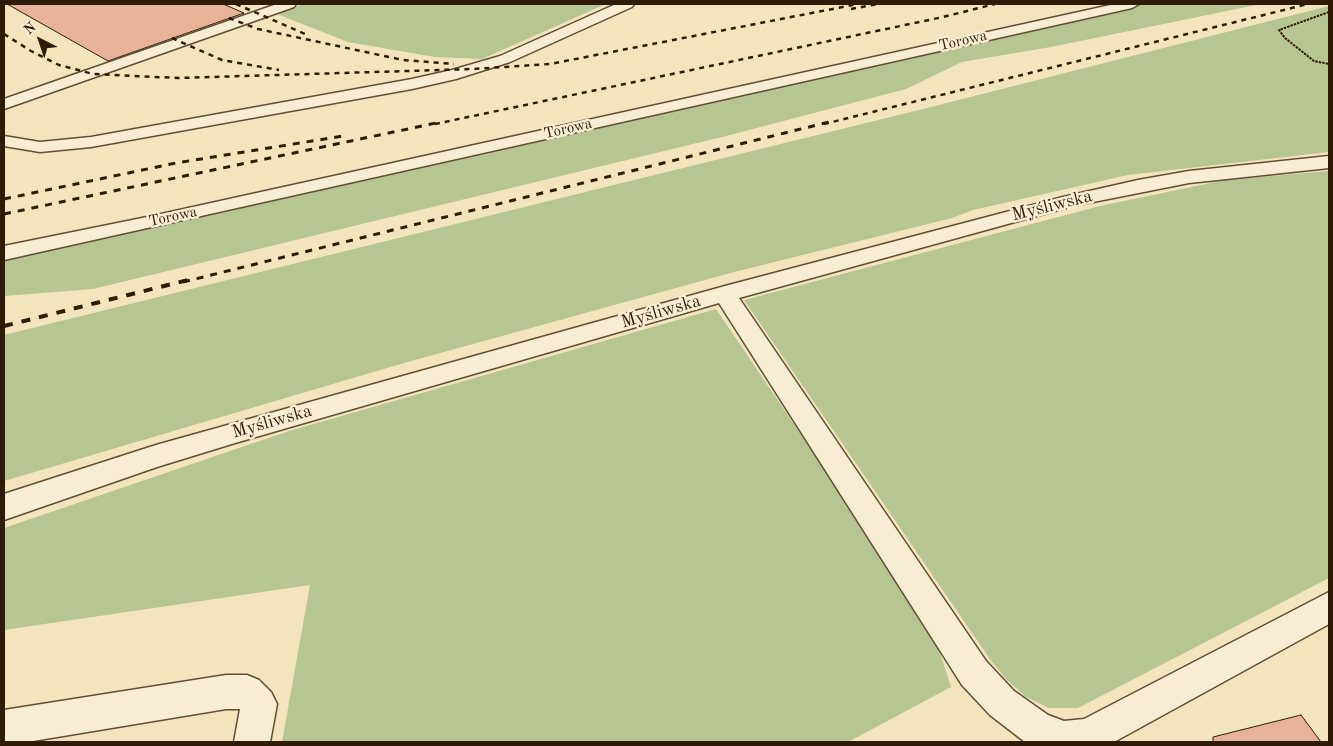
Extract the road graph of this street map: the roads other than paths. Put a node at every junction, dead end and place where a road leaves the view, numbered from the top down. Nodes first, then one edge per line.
1 (289, 4) edge
2 (627, 4) edge
3 (1132, 4) edge
4 (4, 104) edge
5 (4, 141) edge
6 (1329, 162) edge
7 (4, 253) edge
8 (725, 294) junction
9 (4, 507) edge
10 (1329, 607) edge
11 (4, 728) edge
12 (252, 742) edge

1 - 4 street
2 - 5 street
3 - 7 street, Torowa
6 - 8 street, Myśliwska
8 - 9 street, Myśliwska
8 - 10 street
11 - 12 street

